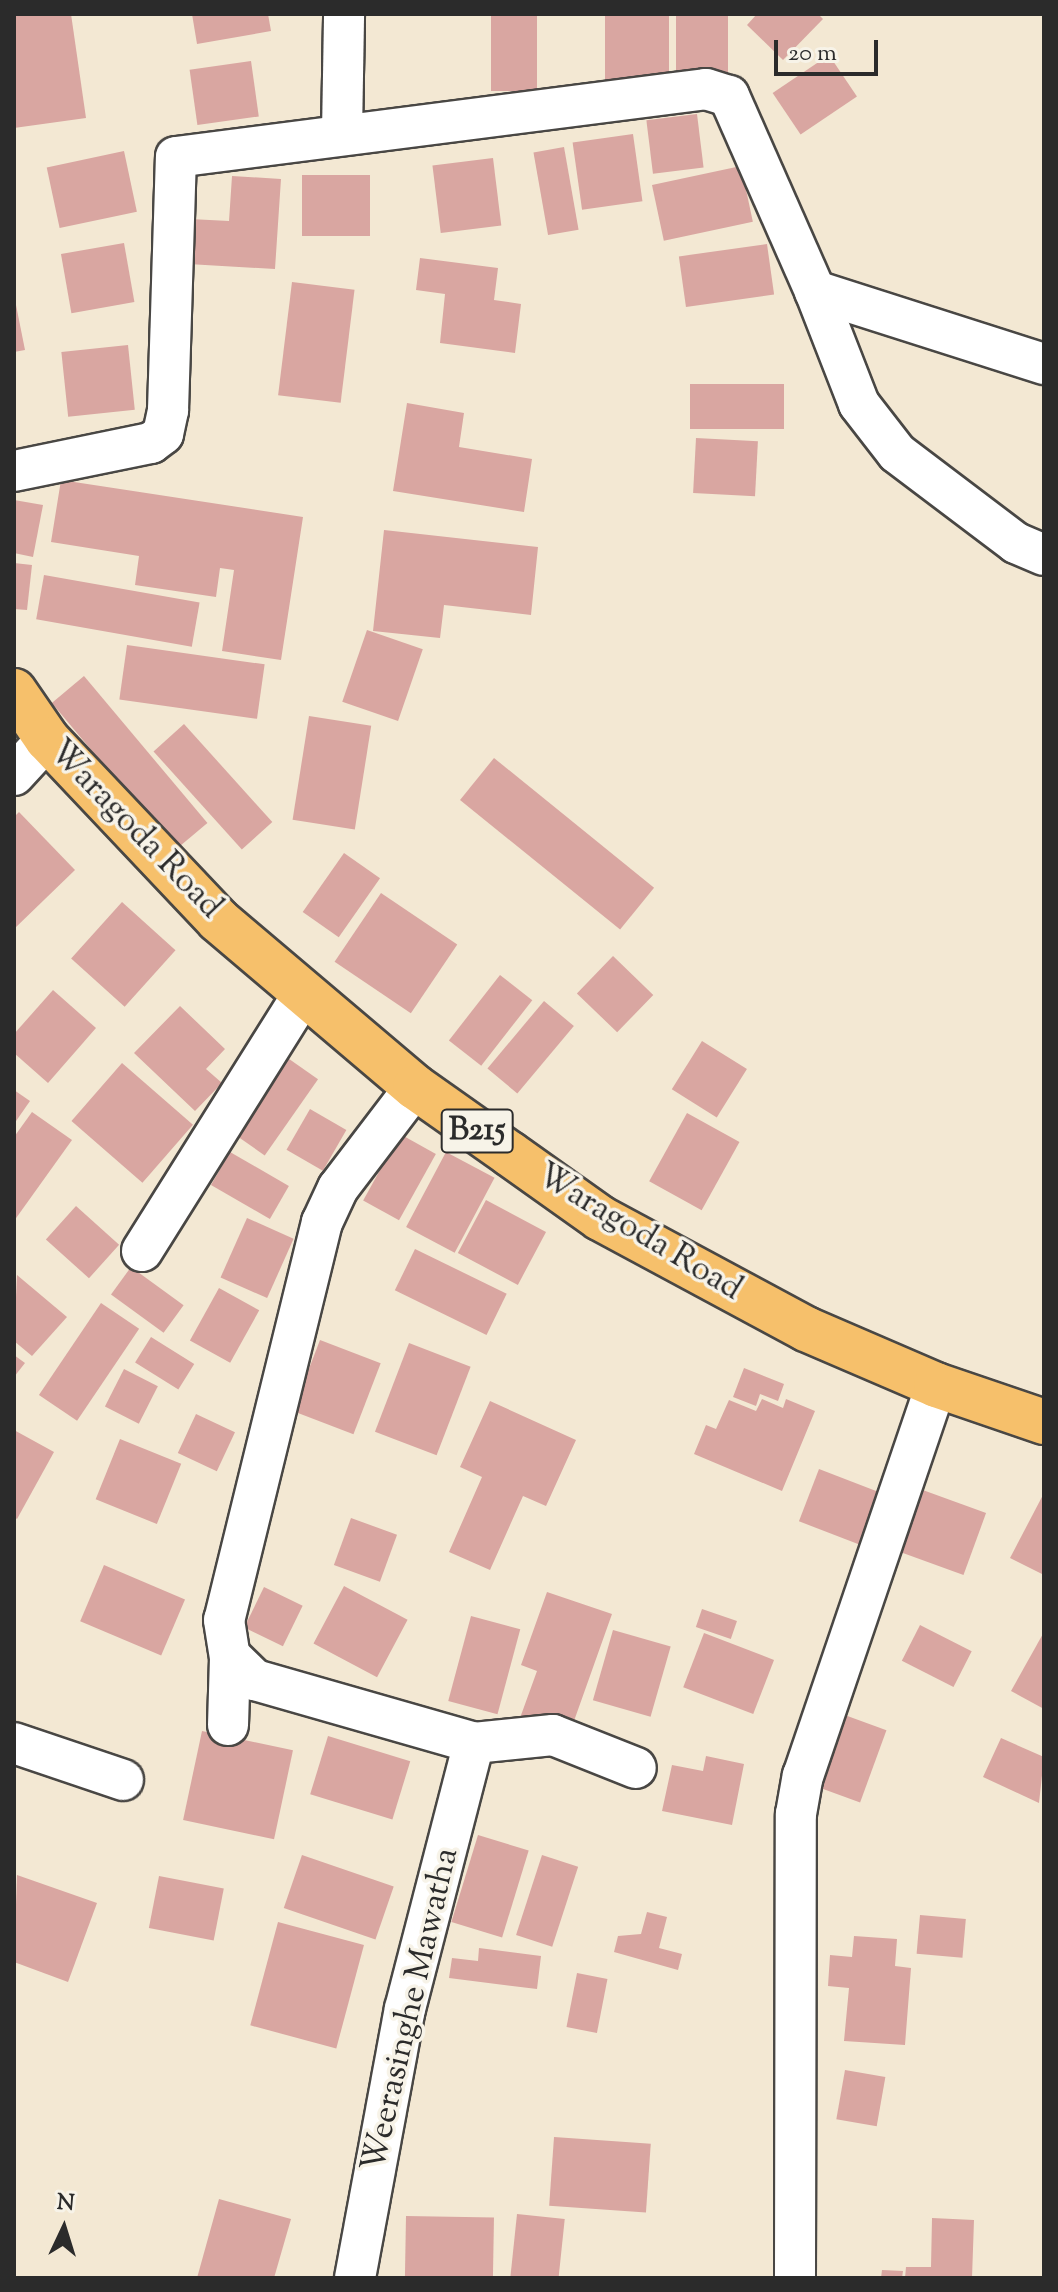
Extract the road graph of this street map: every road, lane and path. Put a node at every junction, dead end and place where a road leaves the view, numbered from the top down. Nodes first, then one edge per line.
1 (344, 14) edge
2 (342, 133) junction
3 (815, 291) junction
4 (1044, 364) edge
5 (14, 471) edge
6 (1044, 555) edge
7 (14, 691) edge
8 (47, 739) junction
9 (14, 775) edge
10 (304, 993) junction
11 (415, 1087) junction
12 (142, 1251) dead end
13 (936, 1385) junction
14 (1044, 1422) edge
15 (230, 1656) junction
16 (228, 1725) dead end
17 (14, 1743) edge
18 (474, 1743) junction
19 (636, 1768) dead end
20 (123, 1780) dead end
21 (355, 2278) edge
22 (795, 2278) edge

1 - 2 street
2 - 3 street
2 - 5 street
3 - 4 street
3 - 6 street
7 - 8 main road, Waragoda Road / B215
8 - 9 street
8 - 10 main road, Waragoda Road / B215
10 - 11 main road, Waragoda Road / B215
10 - 12 street
11 - 13 main road, Waragoda Road / B215
11 - 15 street
13 - 14 main road, Waragoda Road / B215
13 - 22 street
15 - 16 street
15 - 18 street
17 - 20 street
18 - 19 street
18 - 21 street, Weerasinghe Mawatha

